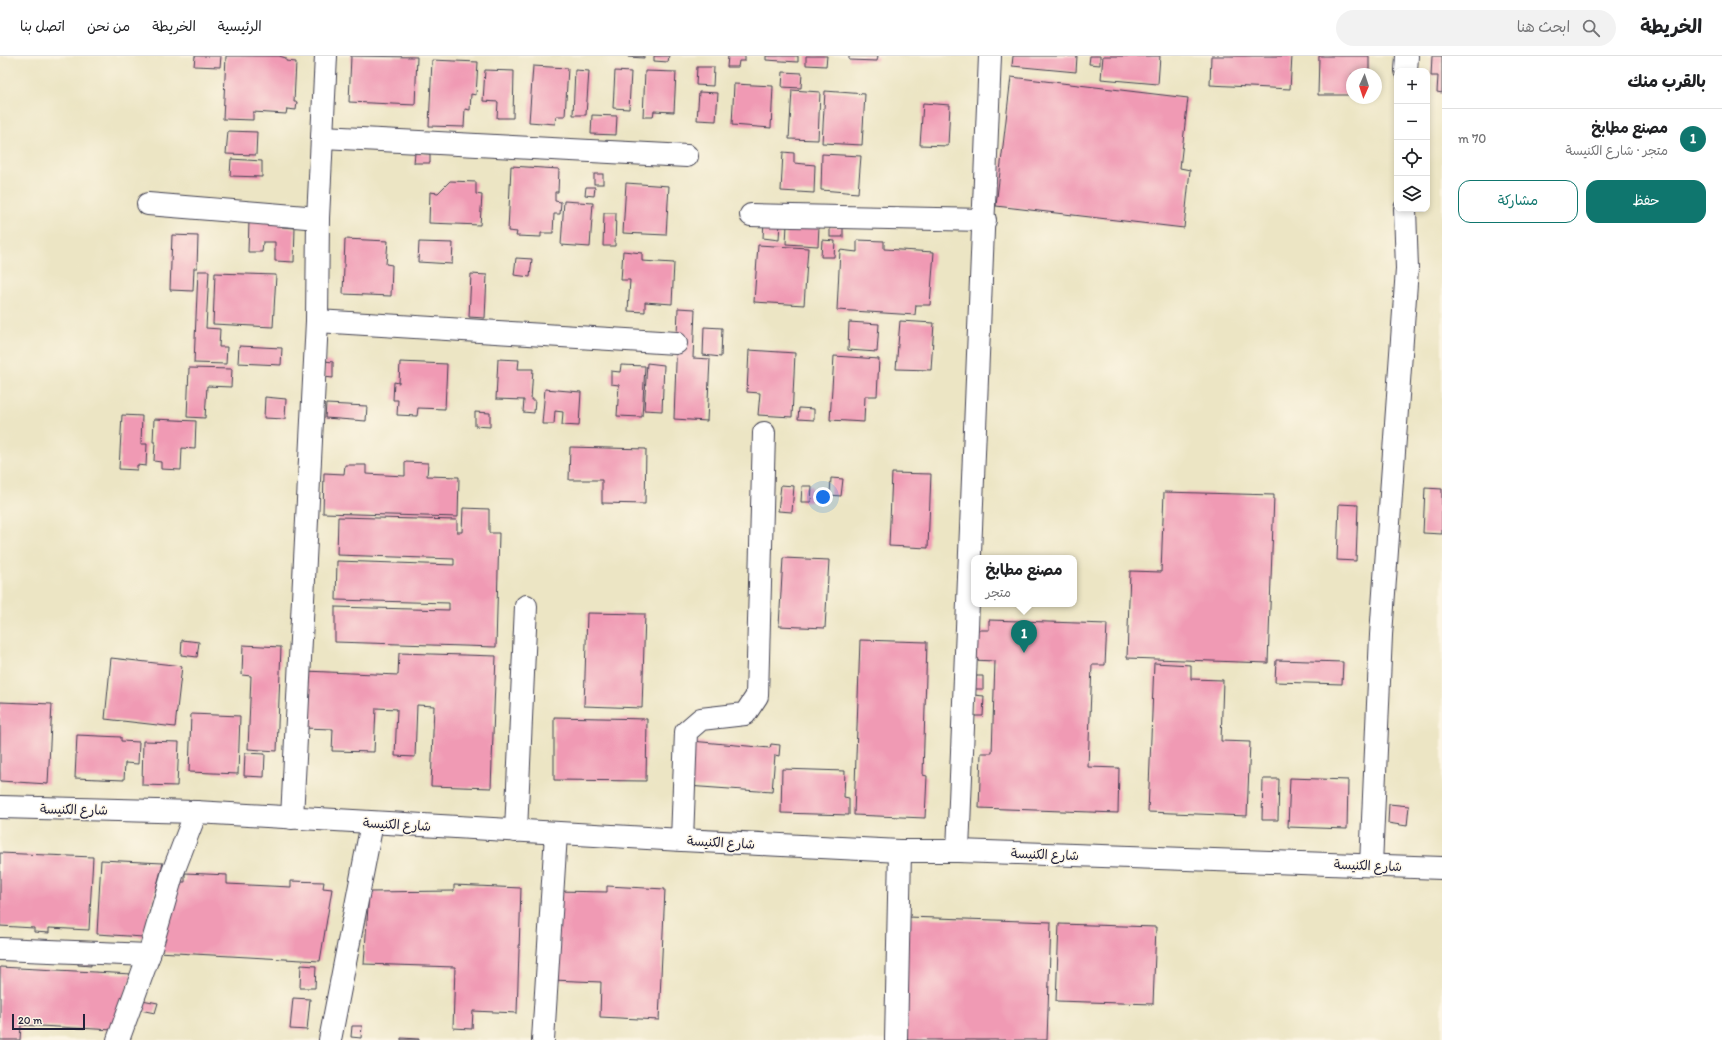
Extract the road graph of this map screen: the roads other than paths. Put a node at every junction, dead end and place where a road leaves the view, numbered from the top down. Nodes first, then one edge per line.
1 (326, 56) edge
2 (990, 56) edge
3 (1407, 56) edge
4 (1406, 68) edge
5 (323, 137) junction
6 (687, 156) dead end
7 (148, 204) dead end
8 (1405, 212) edge
9 (751, 215) dead end
10 (318, 218) junction
11 (985, 220) junction
12 (317, 320) junction
13 (676, 343) dead end
14 (764, 433) dead end
15 (526, 606) dead end
16 (0, 807) edge
17 (196, 812) junction
18 (292, 818) junction
19 (372, 823) junction
20 (516, 831) junction
21 (556, 834) junction
22 (682, 840) junction
23 (900, 851) junction
24 (958, 851) junction
25 (1371, 865) junction
26 (1442, 868) edge
27 (0, 949) edge
28 (149, 955) junction
29 (118, 1040) edge
30 (330, 1040) edge
31 (543, 1040) edge
32 (896, 1040) edge

1 - 5 street
2 - 11 street
3 - 4 street
5 - 6 street
5 - 10 street
7 - 10 street
8 - 25 street
9 - 11 street
10 - 12 street
11 - 24 street
12 - 13 street
12 - 18 street
14 - 22 street
15 - 20 street
16 - 17 street, شارع الكنيسة
17 - 18 street, شارع الكنيسة
17 - 28 street
18 - 19 street, شارع الكنيسة
19 - 20 street, شارع الكنيسة
19 - 30 street
20 - 21 street, شارع الكنيسة
21 - 22 street, شارع الكنيسة
21 - 31 street
22 - 23 street, شارع الكنيسة
23 - 24 street, شارع الكنيسة
23 - 32 street
24 - 25 street, شارع الكنيسة
25 - 26 street, شارع الكنيسة
27 - 28 street
28 - 29 street

